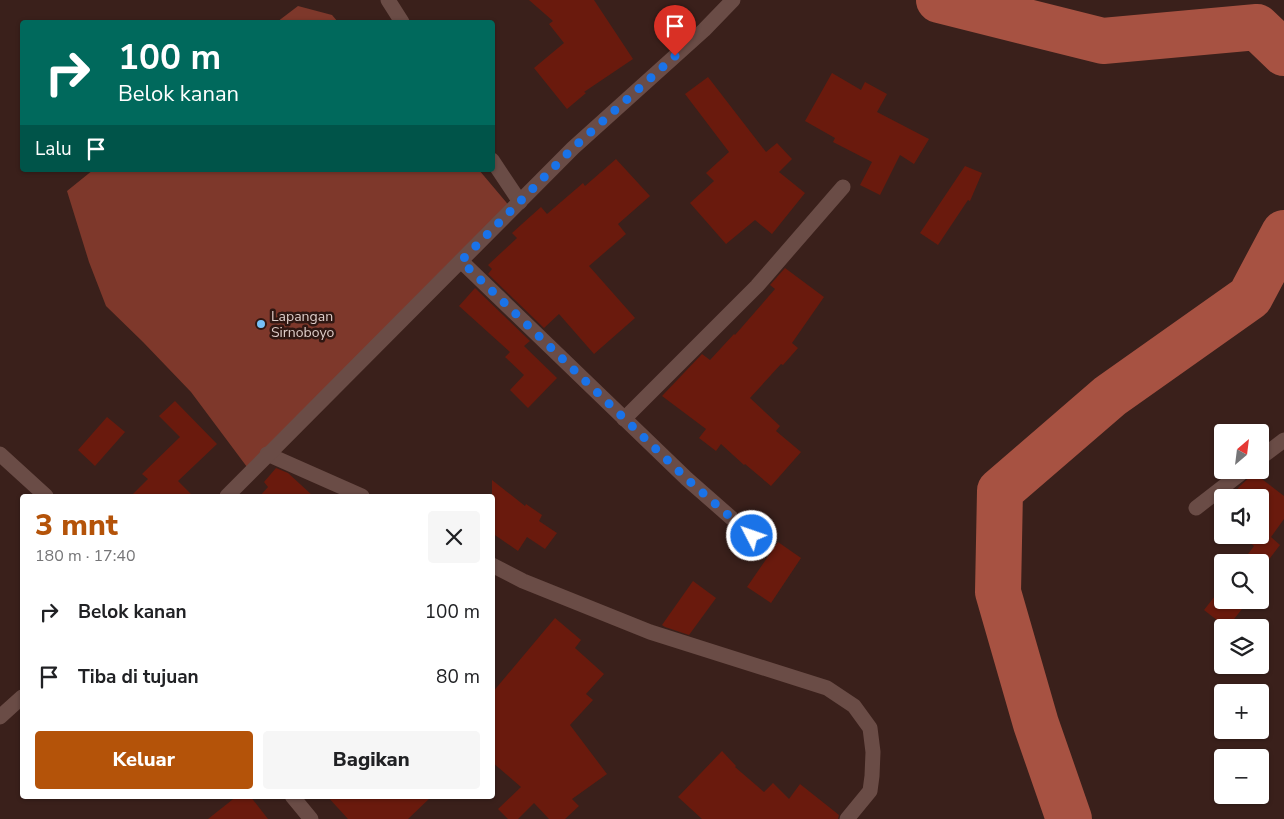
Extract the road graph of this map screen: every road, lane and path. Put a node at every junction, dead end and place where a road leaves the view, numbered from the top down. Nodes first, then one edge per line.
1 (388, 0) edge
2 (733, 0) edge
3 (401, 20) edge
4 (495, 164) edge
5 (843, 187) dead end
6 (520, 202) junction
7 (461, 261) junction
8 (624, 418) junction
9 (1284, 440) edge
10 (1269, 451) edge
11 (0, 454) edge
12 (267, 454) junction
13 (1233, 479) edge
14 (44, 494) edge
15 (229, 494) edge
16 (357, 494) edge
17 (1196, 508) dead end
18 (752, 536) dead end
19 (495, 567) edge
20 (20, 699) edge
21 (0, 717) edge
22 (294, 799) edge
23 (311, 819) edge
24 (847, 819) edge

1 - 3 street
2 - 6 street
4 - 6 street
5 - 8 street
6 - 7 street
7 - 8 street
7 - 12 street
8 - 18 street
9 - 10 street
11 - 14 street
12 - 15 street
12 - 16 street
13 - 17 street
19 - 24 street
20 - 21 street
22 - 23 street

